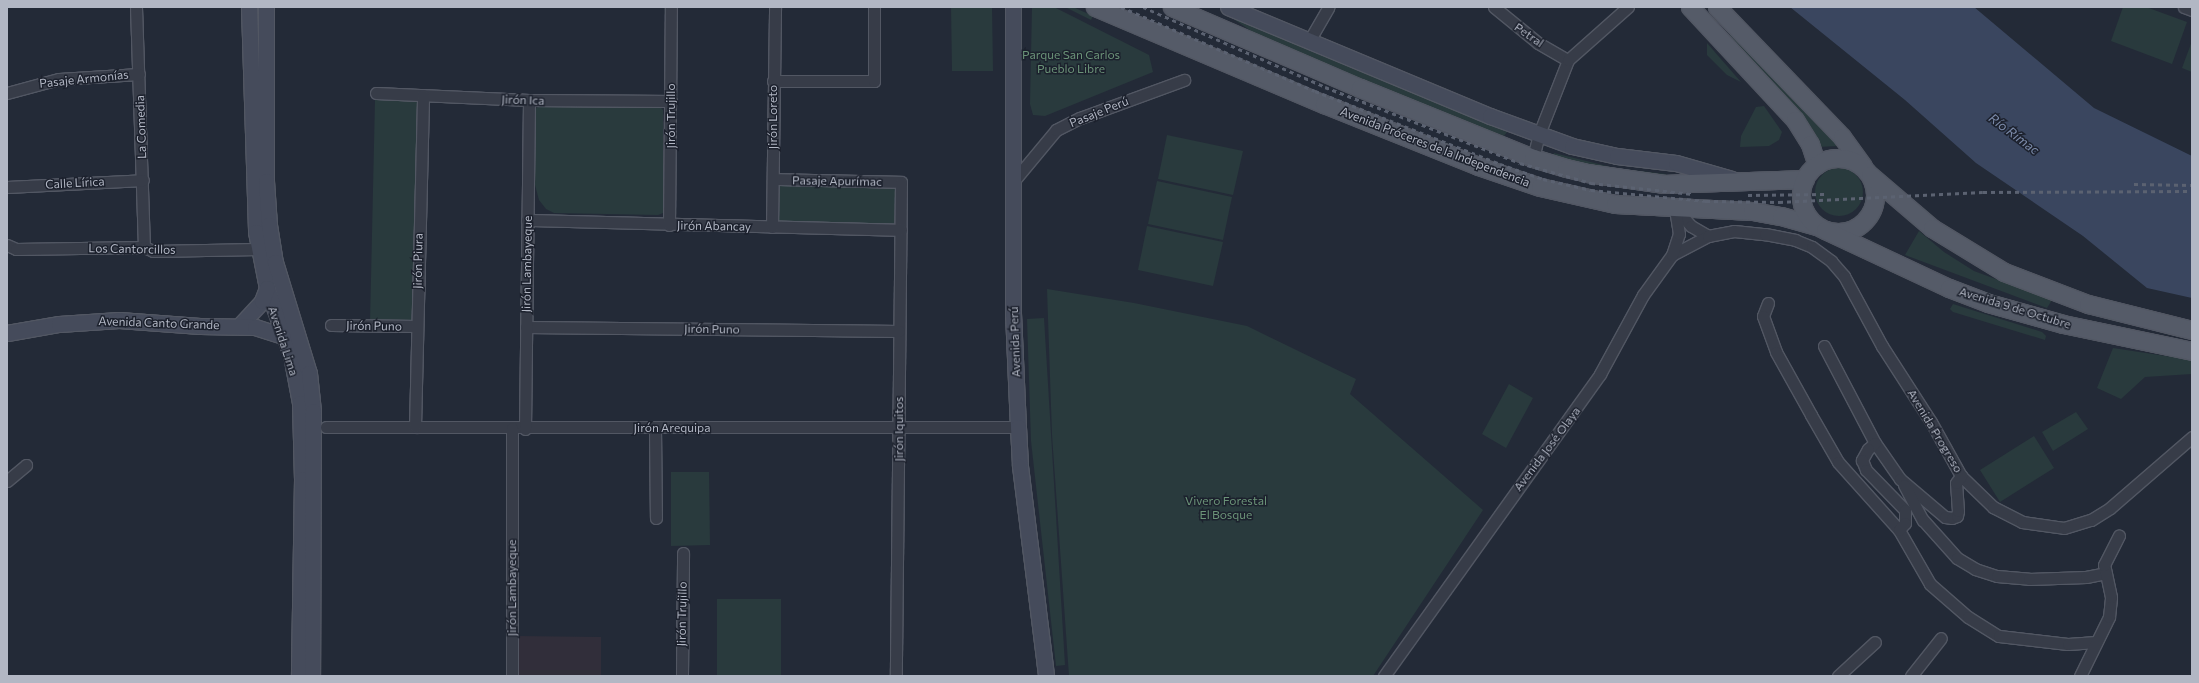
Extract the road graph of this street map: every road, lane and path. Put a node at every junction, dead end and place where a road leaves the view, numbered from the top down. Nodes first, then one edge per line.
1 (136, 7) edge
2 (249, 7) edge
3 (266, 7) edge
4 (671, 7) edge
5 (775, 7) edge
6 (874, 7) edge
7 (1013, 7) edge
8 (1095, 7) edge
9 (1172, 7) edge
10 (1228, 7) edge
11 (1329, 7) edge
12 (1494, 7) edge
13 (1628, 7) edge
14 (1690, 7) edge
15 (1717, 7) edge
16 (2184, 7) edge
17 (2192, 10) edge
18 (1308, 41) junction
19 (1568, 60) junction
20 (139, 74) junction
21 (1184, 80) dead end
22 (773, 81) junction
23 (7, 93) edge
24 (376, 93) dead end
25 (422, 95) junction
26 (529, 100) junction
27 (671, 101) junction
28 (1539, 134) junction
29 (1533, 158) junction
30 (1817, 165) junction
31 (1868, 172) junction
32 (773, 179) junction
33 (1805, 179) junction
34 (143, 180) junction
35 (901, 182) joint
36 (1745, 182) junction
37 (1012, 183) junction
38 (7, 187) edge
39 (1676, 208) junction
40 (528, 220) junction
41 (670, 226) junction
42 (772, 227) junction
43 (1821, 228) junction
44 (901, 230) junction
45 (1708, 236) junction
46 (7, 245) edge
47 (144, 247) junction
48 (258, 249) junction
49 (1672, 255) junction
50 (281, 282) junction
51 (267, 288) junction
52 (1768, 304) dead end
53 (240, 325) junction
54 (331, 326) dead end
55 (417, 326) junction
56 (526, 328) junction
57 (2192, 330) edge
58 (899, 331) junction
59 (7, 333) edge
60 (283, 336) junction
61 (1824, 346) dead end
62 (2192, 351) edge
63 (326, 427) dead end
64 (415, 427) junction
65 (1018, 427) junction
66 (512, 428) junction
67 (655, 428) junction
68 (900, 428) junction
69 (525, 429) junction
70 (2192, 437) edge
71 (1875, 443) junction
72 (26, 465) dead end
73 (1962, 476) junction
74 (1900, 479) junction
75 (7, 481) edge
76 (656, 518) dead end
77 (1899, 530) junction
78 (2119, 536) dead end
79 (683, 553) dead end
80 (2106, 573) junction
81 (1941, 638) dead end
82 (1875, 642) dead end
83 (2096, 642) junction
84 (299, 676) edge
85 (312, 676) edge
86 (512, 676) edge
87 (682, 676) edge
88 (896, 676) edge
89 (1046, 676) edge
90 (1384, 676) edge
91 (1838, 676) edge
92 (1911, 676) edge
93 (2080, 676) edge

1 - 20 street, La Comedia
2 - 48 main road, Avenida Lima
3 - 50 main road, Avenida Lima
4 - 27 street, Jirón Trujillo
5 - 22 street, Jirón Loreto
6 - 22 street
7 - 37 main road, Avenida Perú
8 - 39 main road, Avenida Próceres de la Independencia
9 - 29 main road, Avenida Próceres de la Independencia
10 - 18 main road, Avenida Próceres de la Independencia
11 - 18 street
12 - 19 street, Petral
13 - 19 street
14 - 30 main road
15 - 31 main road
16 - 17 street
18 - 28 main road, Avenida Próceres de la Independencia
19 - 28 street
20 - 23 street, Pasaje Armonías
20 - 34 street, La Comedia
21 - 37 street, Pasaje Perú
22 - 32 street, Jirón Loreto
24 - 25 street, Jirón Ica
25 - 26 street, Jirón Ica
25 - 55 street, Jirón Piura
26 - 27 street, Jirón Ica
26 - 40 street, Jirón Lambayeque
27 - 41 street, Jirón Trujillo
28 - 29 street
28 - 36 main road, Avenida Próceres de la Independencia
29 - 36 main road, Avenida Próceres de la Independencia
30 - 31 main road
30 - 33 main road
31 - 43 main road
31 - 57 main road
32 - 35 street, Pasaje Apurímac
32 - 42 street, Jirón Loreto
33 - 36 main road, Avenida Próceres de la Independencia
33 - 43 main road
34 - 38 street, Calle Lírica
34 - 47 street, La Comedia
35 - 44 street, Jirón Iquitos
37 - 65 main road, Avenida Perú
39 - 43 main road, Avenida Próceres de la Independencia
39 - 45 street
39 - 49 street, Avenida José Olaya
40 - 41 street, Jirón Abancay
40 - 56 street, Jirón Lambayeque
41 - 42 street, Jirón Abancay
42 - 44 street, Jirón Abancay
43 - 62 main road, Avenida 9 de Octubre
44 - 58 street, Jirón Iquitos
45 - 49 street, Avenida Progreso
45 - 73 street, Avenida Progreso
46 - 47 street, Los Cantorcillos
47 - 48 street, Los Cantorcillos
48 - 51 main road, Avenida Lima
49 - 90 street, Avenida José Olaya
50 - 51 main road
50 - 85 main road, Avenida Lima
51 - 53 main road
51 - 60 main road, Avenida Lima
52 - 77 street
53 - 59 main road, Avenida Canto Grande
53 - 60 main road, Avenida Canto Grande
54 - 55 street, Jirón Puno
55 - 64 street, Jirón Piura
56 - 58 street, Jirón Puno
56 - 69 street, Jirón Lambayeque
58 - 68 street, Jirón Iquitos
60 - 84 main road, Avenida Lima
61 - 71 street
63 - 64 street, Jirón Arequipa
64 - 66 street, Jirón Arequipa
65 - 68 street, Jirón Arequipa
65 - 89 main road, Avenida Perú
66 - 69 street, Jirón Arequipa
66 - 86 street, Jirón Lambayeque
67 - 68 street, Jirón Arequipa
67 - 69 street, Jirón Arequipa
67 - 76 street
68 - 88 street, Jirón Iquitos
70 - 73 street, Avenida Progreso
71 - 74 street
71 - 77 street
72 - 75 street
73 - 74 street
74 - 80 street
77 - 83 street
78 - 80 street
79 - 87 street, Jirón Trujillo
80 - 83 street
81 - 92 street
82 - 91 street
83 - 93 street

